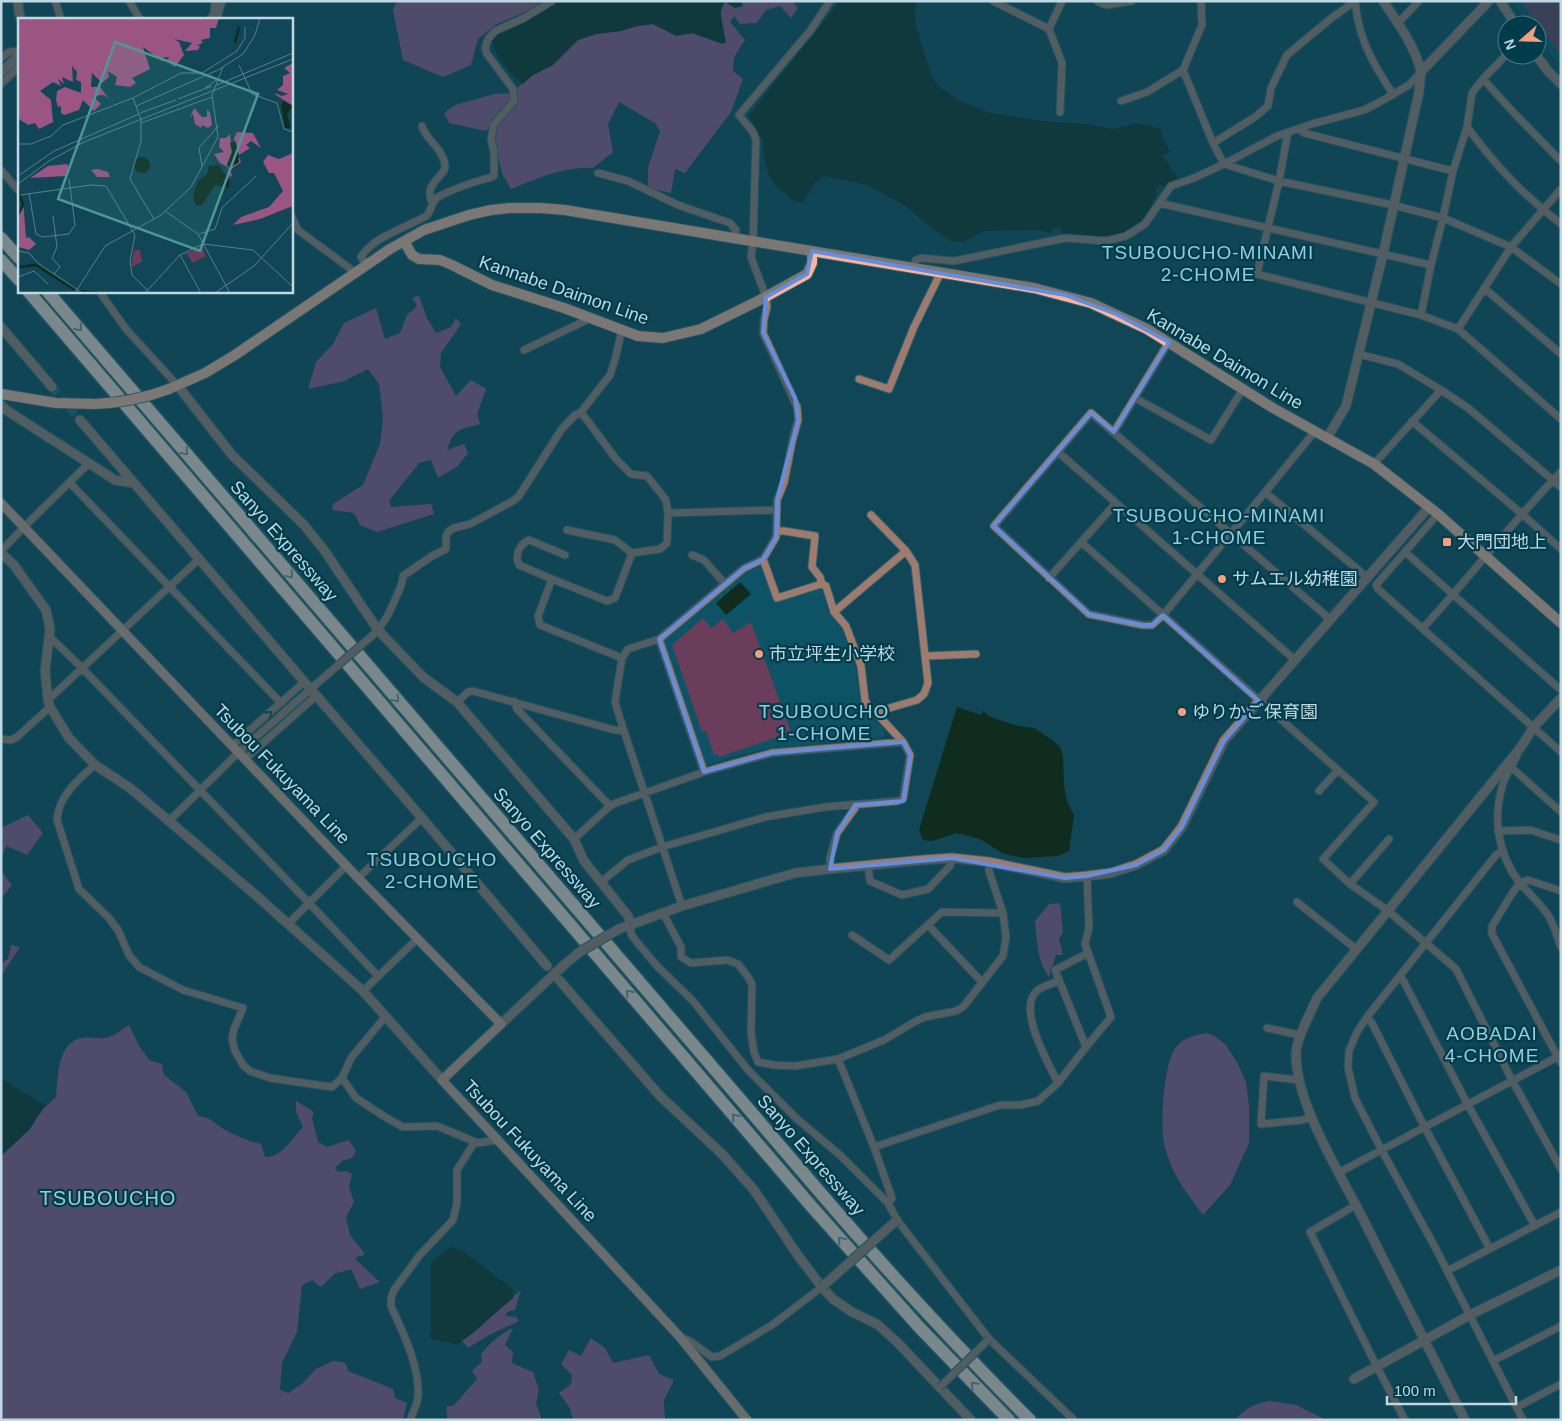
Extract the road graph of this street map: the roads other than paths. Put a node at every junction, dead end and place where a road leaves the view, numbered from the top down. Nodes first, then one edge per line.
1 (18, 1) edge
2 (54, 1) edge
3 (129, 1) edge
4 (215, 1) edge
5 (222, 1) edge
6 (552, 1) edge
7 (830, 1) edge
8 (993, 1) edge
9 (1062, 1) edge
10 (1097, 1) edge
11 (1132, 1) edge
12 (1201, 1) edge
13 (1355, 1) edge
14 (1383, 1) edge
15 (1419, 1) edge
16 (1489, 1) edge
17 (1500, 1) edge
18 (1509, 15) edge
19 (212, 16) edge
20 (21, 18) edge
21 (61, 18) edge
22 (139, 18) edge
23 (1398, 23) junction
24 (1049, 28) junction
25 (18, 51) edge
26 (1, 58) edge
27 (14, 64) edge
28 (1497, 64) edge
29 (1544, 65) edge
30 (1183, 70) junction
31 (1, 72) edge
32 (1421, 72) junction
33 (1483, 79) junction
34 (1, 84) edge
35 (1561, 84) edge
36 (1393, 95) junction
37 (1121, 101) dead end
38 (1060, 112) dead end
39 (422, 126) dead end
40 (1467, 127) junction
41 (1299, 129) junction
42 (1288, 132) junction
43 (1213, 143) junction
44 (1404, 157) junction
45 (1561, 161) edge
46 (1224, 164) junction
47 (1, 170) edge
48 (1453, 171) junction
49 (598, 173) dead end
50 (1279, 181) junction
51 (1561, 189) edge
52 (18, 190) edge
53 (433, 203) junction
54 (1159, 204) junction
55 (1393, 205) junction
56 (1543, 210) junction
57 (292, 217) edge
58 (1443, 218) junction
59 (1561, 224) edge
60 (1268, 229) junction
61 (1, 238) edge
62 (734, 238) junction
63 (404, 241) junction
64 (753, 242) junction
65 (1511, 247) junction
66 (812, 251) junction
67 (1383, 254) junction
68 (18, 257) edge
69 (1, 260) edge
70 (367, 264) junction
71 (1431, 265) junction
72 (913, 268) junction
73 (941, 272) junction
74 (355, 273) junction
75 (18, 279) edge
76 (1561, 284) edge
77 (1484, 288) junction
78 (29, 292) edge
79 (48, 292) edge
80 (100, 292) edge
81 (766, 297) junction
82 (1371, 303) junction
83 (1422, 315) junction
84 (592, 318) junction
85 (1, 327) edge
86 (622, 329) junction
87 (1458, 330) junction
88 (1169, 342) junction
89 (524, 350) dead end
90 (1358, 354) junction
91 (1561, 354) edge
92 (859, 379) dead end
93 (52, 387) tunnel mouth
94 (174, 388) junction
95 (1243, 389) junction
96 (1441, 390) junction
97 (1, 394) edge
98 (1135, 398) junction
99 (1, 405) edge
100 (581, 412) junction
101 (1561, 419) edge
102 (80, 420) tunnel mouth
103 (1412, 421) junction
104 (1315, 431) junction
105 (1114, 432) junction
106 (1327, 438) junction
107 (1058, 452) junction
108 (114, 460) junction
109 (89, 463) junction
110 (1374, 464) junction
111 (101, 472) junction
112 (1561, 472) edge
113 (1553, 480) junction
114 (134, 483) junction
115 (70, 484) junction
116 (1561, 487) edge
117 (1265, 492) junction
118 (1, 503) edge
119 (1116, 503) junction
120 (1429, 507) junction
121 (776, 510) junction
122 (668, 513) junction
123 (1438, 514) junction
124 (1522, 514) junction
125 (871, 515) dead end
126 (24, 527) junction
127 (567, 530) dead end
128 (776, 531) junction
129 (1231, 534) junction
130 (1081, 542) junction
131 (1561, 550) edge
132 (906, 551) junction
133 (1, 552) edge
134 (1405, 552) junction
135 (632, 553) junction
136 (565, 555) dead end
137 (692, 555) dead end
138 (1486, 556) junction
139 (199, 559) junction
140 (763, 559) junction
141 (1197, 574) junction
142 (1049, 578) junction
143 (1368, 578) junction
144 (552, 579) junction
145 (724, 583) junction
146 (822, 584) junction
147 (169, 587) junction
148 (1453, 595) junction
149 (834, 612) junction
150 (1163, 615) junction
151 (1331, 620) junction
152 (1561, 623) edge
153 (1423, 628) junction
154 (123, 631) junction
155 (376, 632) junction
156 (50, 637) junction
157 (659, 639) junction
158 (976, 654) dead end
159 (926, 656) junction
160 (622, 658) junction
161 (1295, 660) junction
162 (82, 668) junction
163 (311, 688) junction
164 (1561, 690) edge
165 (1561, 698) edge
166 (514, 701) junction
167 (1259, 701) junction
168 (457, 702) junction
169 (281, 703) junction
170 (49, 704) junction
171 (878, 715) junction
172 (1534, 728) junction
173 (624, 731) junction
174 (1, 739) edge
175 (903, 742) junction
176 (1521, 747) junction
177 (239, 752) junction
178 (1561, 752) edge
179 (95, 765) junction
180 (1511, 767) junction
181 (1338, 770) junction
182 (704, 772) junction
183 (200, 790) junction
184 (1320, 791) dead end
185 (644, 793) junction
186 (855, 805) junction
187 (610, 806) junction
188 (1561, 812) edge
189 (422, 818) junction
190 (169, 821) junction
191 (1498, 831) junction
192 (574, 839) junction
193 (1389, 840) dead end
194 (1561, 840) edge
195 (662, 848) junction
196 (1502, 850) junction
197 (952, 858) junction
198 (989, 862) junction
199 (347, 865) junction
200 (868, 865) junction
201 (830, 869) junction
202 (1088, 876) junction
203 (358, 878) junction
204 (602, 882) junction
205 (1520, 883) junction
206 (1350, 884) junction
207 (1561, 891) edge
208 (1296, 902) dead end
209 (309, 903) junction
210 (682, 906) junction
211 (1387, 910) junction
212 (664, 913) junction
213 (1003, 913) junction
214 (288, 924) junction
215 (631, 925) junction
216 (928, 925) junction
217 (852, 935) dead end
218 (417, 939) junction
219 (1425, 943) junction
220 (1561, 947) edge
221 (1356, 949) junction
222 (1088, 953) junction
223 (547, 966) dead end
224 (378, 976) junction
225 (1400, 976) junction
226 (559, 980) dead end
227 (981, 981) junction
228 (1059, 981) junction
229 (363, 991) junction
230 (385, 1016) junction
231 (1367, 1017) junction
232 (501, 1024) junction
233 (1267, 1028) dead end
234 (1300, 1035) junction
235 (1086, 1047) junction
236 (1560, 1058) edge
237 (838, 1059) junction
238 (758, 1062) junction
239 (748, 1070) junction
240 (342, 1078) junction
241 (442, 1080) junction
242 (1299, 1080) junction
243 (1512, 1080) junction
244 (1058, 1083) junction
245 (1468, 1103) junction
246 (1312, 1117) junction
247 (1424, 1126) junction
248 (497, 1140) junction
249 (478, 1143) junction
250 (874, 1147) junction
251 (1381, 1149) junction
252 (1561, 1169) edge
253 (1338, 1173) junction
254 (888, 1203) junction
255 (1356, 1205) junction
256 (1561, 1212) edge
257 (897, 1220) junction
258 (1535, 1226) junction
259 (1490, 1248) junction
260 (1561, 1270) edge
261 (1447, 1272) junction
262 (822, 1287) junction
263 (1470, 1314) junction
264 (1561, 1326) edge
265 (679, 1336) junction
266 (989, 1339) junction
267 (1424, 1340) junction
268 (1493, 1361) junction
269 (1376, 1367) junction
270 (1354, 1379) dead end
271 (1561, 1384) edge
272 (940, 1387) junction
273 (1517, 1407) junction
274 (410, 1420) edge
275 (748, 1420) edge
276 (971, 1420) edge
277 (1009, 1420) edge
278 (1030, 1420) edge
279 (1074, 1420) edge
280 (1405, 1420) edge
281 (1465, 1420) edge
282 (1523, 1420) edge

1 - 20 street
2 - 21 street
3 - 22 street
4 - 19 street
5 - 19 street
6 - 53 street
7 - 64 street
8 - 24 street
9 - 24 street
10 - 11 street
12 - 30 street
13 - 36 street
13 - 43 street
14 - 23 street
15 - 23 street
16 - 32 street
17 - 18 street
23 - 32 street
24 - 38 street
25 - 26 street
27 - 31 street
27 - 34 street
28 - 33 street
29 - 35 street
30 - 37 street
30 - 43 street
32 - 36 street
32 - 44 street
33 - 40 street
33 - 45 street
36 - 41 street
39 - 53 street
40 - 48 street
40 - 56 street
41 - 42 street
41 - 44 street
42 - 46 street
42 - 50 street
43 - 46 street
44 - 48 street
44 - 55 street
46 - 50 street
46 - 54 street
47 - 52 street
48 - 58 street
49 - 62 street
50 - 55 street
50 - 60 street
51 - 56 street
53 - 70 street
54 - 60 street
54 - 72 street
55 - 58 street
55 - 67 street
56 - 59 street
56 - 65 street
57 - 74 street
58 - 65 street
58 - 71 street
60 - 67 street
60 - 82 street
61 - 68 highway
62 - 63 main road, Kannabe Daimon Line
62 - 64 main road, Kannabe Daimon Line
63 - 70 main road, Kannabe Daimon Line
63 - 84 main road, Kannabe Daimon Line
64 - 66 main road, Kannabe Daimon Line
64 - 81 street
65 - 76 street
65 - 77 street
66 - 72 main road, Kannabe Daimon Line
66 - 81 main road, Kannabe Daimon Line
67 - 71 street
67 - 82 street
69 - 75 highway
70 - 74 main road, Kannabe Daimon Line
71 - 83 street
72 - 73 main road, Kannabe Daimon Line
73 - 88 main road, Kannabe Daimon Line
73 - 92 street
74 - 94 main road, Kannabe Daimon Line
77 - 87 street
77 - 91 street
277 -> 78 highway, Sanyo Expressway
79 -> 278 highway, Sanyo Expressway
80 - 94 street
81 - 86 main road, Kannabe Daimon Line
81 - 121 street
82 - 83 street
82 - 90 street
83 - 87 street
84 - 86 main road, Kannabe Daimon Line
84 - 89 street
85 - 93 street
86 - 100 street
87 - 101 street
88 - 95 main road, Kannabe Daimon Line
88 - 98 street
90 - 96 street
90 - 106 street
94 - 97 main road, Kannabe Daimon Line, bridge
94 - 155 street
95 - 98 street
95 - 104 main road, Kannabe Daimon Line
96 - 103 street
96 - 113 street
98 - 105 street
99 - 109 street
100 - 122 street
100 - 155 street
102 - 108 street
103 - 110 street
103 - 124 street
104 - 106 main road, Kannabe Daimon Line
104 - 117 street
105 - 107 street
105 - 129 street
106 - 110 main road, Kannabe Daimon Line
107 - 119 street
107 - 142 street
108 - 111 street
108 - 114 street
109 - 111 street
109 - 115 street
110 - 120 main road, Kannabe Daimon Line
111 - 114 street
112 - 113 street
113 - 116 street
113 - 124 street
114 - 139 street
115 - 126 street
115 - 147 street
117 - 129 street
117 - 143 street
118 - 126 main road, Tsubou Fukuyama Line
119 - 130 street
119 - 141 street
120 - 123 main road, Kannabe Daimon Line
120 - 143 street
121 - 122 street
121 - 128 street
122 - 135 street
123 - 134 street
123 - 138 main road, Kannabe Daimon Line
124 - 131 street
124 - 138 street
125 - 132 street
126 - 133 street
126 - 154 main road, Tsubou Fukuyama Line
127 - 135 street
128 - 140 street
128 - 146 street
129 - 141 street
129 - 151 street
130 - 142 street
130 - 150 street
132 - 149 street
132 - 159 street
133 - 156 street
134 - 148 street
134 - 153 street
135 - 144 street
136 - 144 street
137 - 145 street
138 - 148 street
138 - 152 main road, Kannabe Daimon Line
139 - 147 street
139 - 163 street
140 - 145 street
140 - 146 street
141 - 150 street
141 - 161 street
142 - 150 street
143 - 151 street
144 - 160 street
145 - 157 street
146 - 149 street
147 - 154 street
147 - 169 street
148 - 153 street
148 - 164 street
149 - 171 street
150 - 167 street
151 - 161 street
153 - 172 street
154 - 162 street
154 - 177 main road, Tsubou Fukuyama Line
155 - 163 street, bridge
155 - 168 street
156 - 162 street
156 - 170 street
157 - 160 street
157 - 182 street
158 - 159 street
159 - 171 street
160 - 173 street
161 - 167 street
162 - 170 street
162 - 183 street
163 - 169 street
163 - 177 street
163 - 189 street
165 - 172 street
166 - 168 street
166 - 173 street
166 - 187 street
167 - 181 street
167 - 202 street
168 - 192 street
177 -> 169 street
170 - 174 street
170 - 179 street
171 - 175 street
172 - 176 street
172 - 178 street
173 - 185 street
175 - 182 street
175 - 186 street
176 - 180 street
176 - 211 street
177 - 183 street
177 - 199 main road, Tsubou Fukuyama Line
179 - 190 street
179 - 240 street
180 - 188 street
180 - 191 street
181 - 184 street
181 - 206 street
182 - 185 street
183 - 190 street
183 - 209 street
185 - 187 street
185 - 195 street
186 - 195 street
186 - 201 street
187 - 192 street
189 - 203 street
189 - 223 street
190 - 214 street
191 - 194 street
191 - 196 street
192 - 204 street
193 - 206 street
195 - 204 street
195 - 210 street
196 - 205 street
196 - 219 street
197 - 198 street
197 - 200 street
197 - 200 street
198 - 202 street
198 - 213 street
199 - 203 main road, Tsubou Fukuyama Line
199 - 209 street
200 - 201 street
201 - 210 street
202 - 222 street
203 - 218 main road, Tsubou Fukuyama Line
204 - 215 street
205 - 207 street
205 - 220 street
205 - 236 street
206 - 211 street
208 - 221 street
209 - 214 street
209 - 224 street
210 - 212 street
211 - 219 street
211 - 221 street
212 - 215 street
212 - 238 street
213 - 216 street
213 - 227 street
214 - 229 street
215 - 232 street, bridge
215 - 239 street
216 - 217 street
216 - 227 street
218 - 224 street
218 - 232 main road, Tsubou Fukuyama Line
219 - 225 street
219 - 243 street
221 - 234 street
222 - 228 street
222 - 235 street
224 - 229 street
225 - 231 street
225 - 245 street
226 - 262 street
227 - 237 street
228 - 235 street
228 - 244 street
229 - 230 street
230 - 240 street
230 - 241 street
231 - 247 street
231 - 251 street
232 - 241 main road, Tsubou Fukuyama Line
233 - 234 street
234 - 242 street
235 - 244 street
236 - 243 street
237 - 238 street
237 - 250 street
238 - 239 street
239 - 254 street
240 - 249 street
241 - 248 main road, Tsubou Fukuyama Line
242 - 246 street
242 - 246 street
243 - 245 street
243 - 252 street
244 - 250 street
245 - 247 street
245 - 258 street
246 - 253 street
247 - 251 street
247 - 259 street
248 - 249 street
248 - 265 main road, Tsubou Fukuyama Line
249 - 274 street
250 - 254 street
251 - 253 street
251 - 261 street
253 - 255 street
254 - 257 street
255 - 267 street
255 - 269 street
256 - 258 street
257 - 262 street, bridge
257 - 266 street
258 - 259 street
259 - 261 street
260 - 263 street
261 - 263 street
262 - 265 street
262 - 272 street
263 - 267 street
263 - 268 street
264 - 268 street
265 - 275 main road, Tsubou Fukuyama Line
266 - 272 street, bridge
266 - 279 street
267 - 269 street
267 - 281 street
268 - 273 street
269 - 270 street
269 - 280 street
271 - 273 street
272 - 276 street
273 - 282 street

